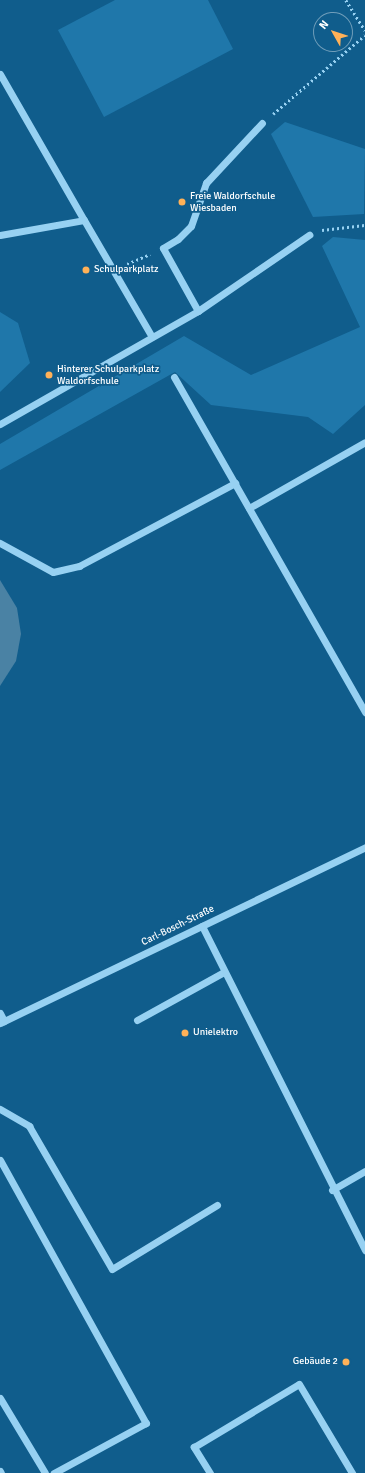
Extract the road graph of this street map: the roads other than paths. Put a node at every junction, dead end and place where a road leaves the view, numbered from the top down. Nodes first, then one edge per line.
1 (0, 74) edge
2 (262, 123) road end
3 (84, 220) junction
4 (0, 235) edge
5 (310, 235) road end
6 (198, 311) junction
7 (152, 338) junction
8 (174, 377) dead end
9 (0, 424) edge
10 (365, 442) edge
11 (235, 483) junction
12 (249, 508) junction
13 (0, 543) edge
14 (365, 712) edge
15 (365, 847) edge
16 (202, 926) junction
17 (224, 972) junction
18 (0, 1013) edge
19 (137, 1020) dead end
20 (2, 1022) edge
21 (0, 1109) edge
22 (0, 1160) edge
23 (365, 1171) edge
24 (332, 1190) junction
25 (217, 1205) dead end
26 (365, 1250) edge
27 (0, 1398) edge
28 (45, 1473) edge
29 (54, 1473) edge
30 (210, 1473) edge
31 (352, 1473) edge

1 - 3 street
2 - 6 street
3 - 4 street
3 - 7 street
5 - 6 street
6 - 7 street
7 - 9 street
8 - 11 street
10 - 12 street
11 - 12 street
11 - 13 street
12 - 14 street
15 - 16 street, Carl-Bosch-Straße
16 - 17 street
16 - 20 street, Carl-Bosch-Straße
17 - 19 street
17 - 24 street
18 - 20 street
21 - 25 street
22 - 29 street
23 - 24 street
24 - 26 street
27 - 28 street
30 - 31 street

